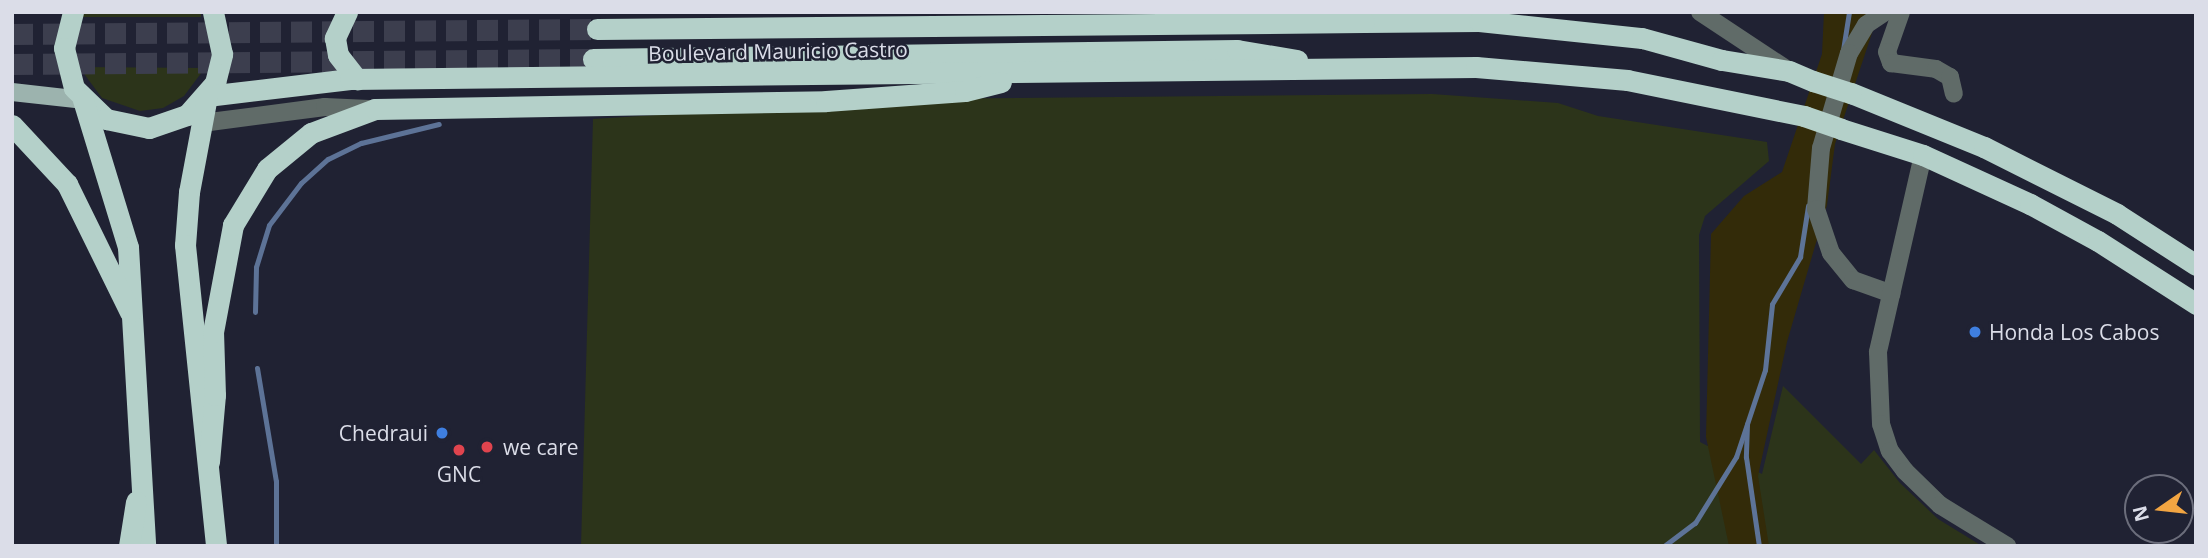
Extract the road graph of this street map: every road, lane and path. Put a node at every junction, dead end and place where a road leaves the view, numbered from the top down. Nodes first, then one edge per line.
1 (74, 12) edge
2 (213, 12) edge
3 (347, 12) edge
4 (1339, 12) edge
5 (1700, 12) edge
6 (1885, 12) edge
7 (1901, 12) edge
8 (1364, 22) junction
9 (597, 29) tunnel mouth
10 (593, 59) tunnel mouth
11 (1350, 68) junction
12 (1789, 71) junction
13 (1039, 73) junction
14 (357, 79) junction
15 (12, 92) edge
16 (1954, 94) dead end
17 (207, 96) junction
18 (83, 100) junction
19 (375, 109) junction
20 (202, 123) junction
21 (12, 125) edge
22 (1923, 155) junction
23 (2196, 265) edge
24 (1892, 294) junction
25 (2196, 304) edge
26 (133, 317) junction
27 (143, 462) junction
28 (209, 462) junction
29 (129, 546) edge
30 (145, 546) edge
31 (216, 546) edge
32 (2007, 546) edge

1 - 18 highway
2 - 17 highway
3 - 14 highway
4 - 8 highway, Boulevard Mauricio Castro
5 - 12 street
6 - 24 street
7 - 16 street
8 - 9 highway, Boulevard Mauricio Castro
8 - 12 highway, Boulevard Mauricio Castro
10 - 11 highway, Boulevard Mauricio Castro
11 - 13 highway, Boulevard Mauricio Castro
11 - 22 highway, Boulevard Mauricio Castro, bridge
12 - 23 highway, Boulevard Mauricio Castro, bridge
13 - 14 highway, Boulevard Mauricio Castro
13 - 19 highway
14 - 17 highway, Boulevard Mauricio Castro
15 - 18 main road
17 - 18 highway
17 - 20 highway
18 - 26 highway
19 - 20 street
19 - 28 highway
20 - 28 highway
21 - 26 highway
22 - 24 street
22 - 25 highway, Boulevard Mauricio Castro
24 - 32 street
26 - 27 highway
27 - 29 highway
27 - 30 highway
28 - 31 highway

